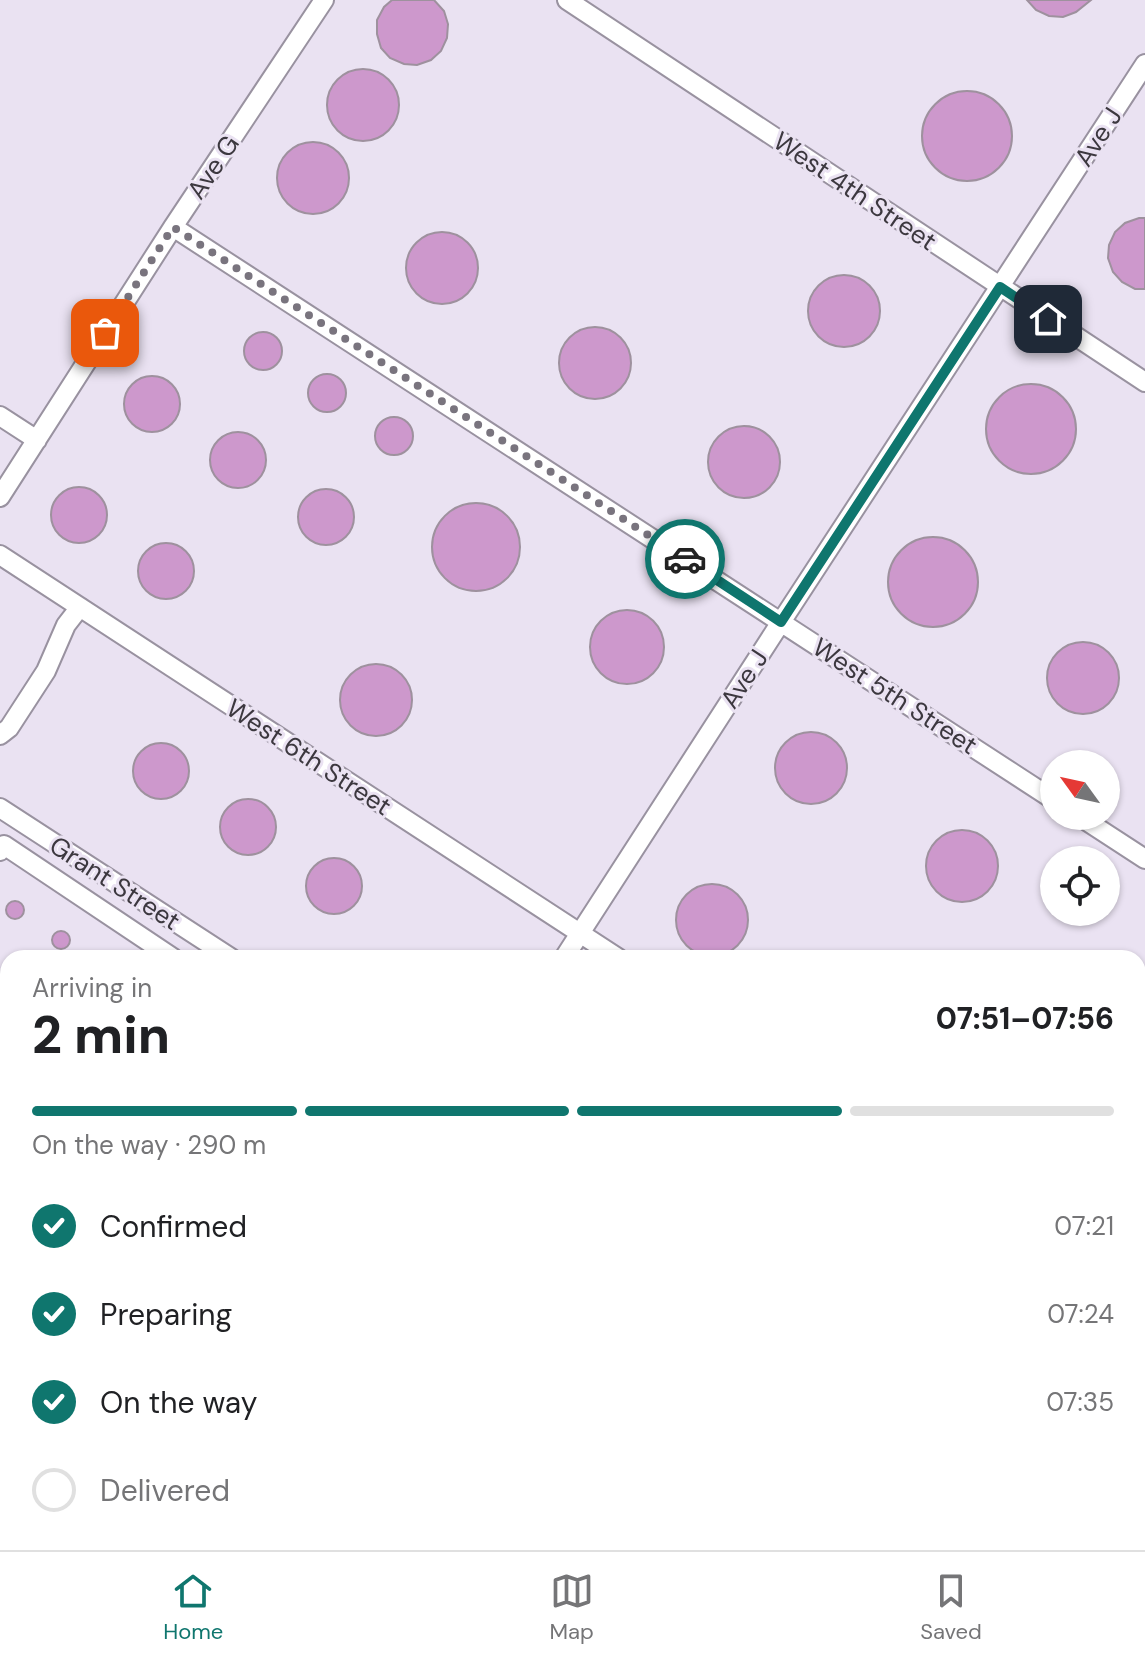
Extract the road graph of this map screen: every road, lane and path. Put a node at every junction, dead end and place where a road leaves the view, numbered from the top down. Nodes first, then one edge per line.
1 (324, 0) edge
2 (567, 0) edge
3 (1145, 64) edge
4 (173, 227) junction
5 (1000, 287) junction
6 (1145, 382) edge
7 (0, 416) edge
8 (37, 440) junction
9 (0, 497) edge
10 (0, 555) edge
11 (80, 607) junction
12 (781, 622) junction
13 (0, 735) edge
14 (1040, 791) edge
15 (0, 808) edge
16 (1100, 830) edge
17 (0, 851) edge
18 (1145, 859) edge
19 (580, 934) junction
20 (161, 950) edge
21 (219, 950) edge
22 (569, 950) edge
23 (605, 950) edge

1 - 4 street, Ave G
2 - 5 street, West 4th Street
3 - 5 street, Ave J
4 - 8 street, Ave G
4 - 12 street, West 5th Street
5 - 6 street, West 4th Street
5 - 12 street, Ave J
7 - 8 street
8 - 9 street, Ave G
10 - 11 street, West 6th Street
11 - 13 street
11 - 19 street, West 6th Street
12 - 14 street, West 5th Street
12 - 19 street, Ave J
15 - 21 street, Grant Street
16 - 18 street
17 - 20 street
19 - 22 street, Ave J
19 - 23 street, West 6th Street

